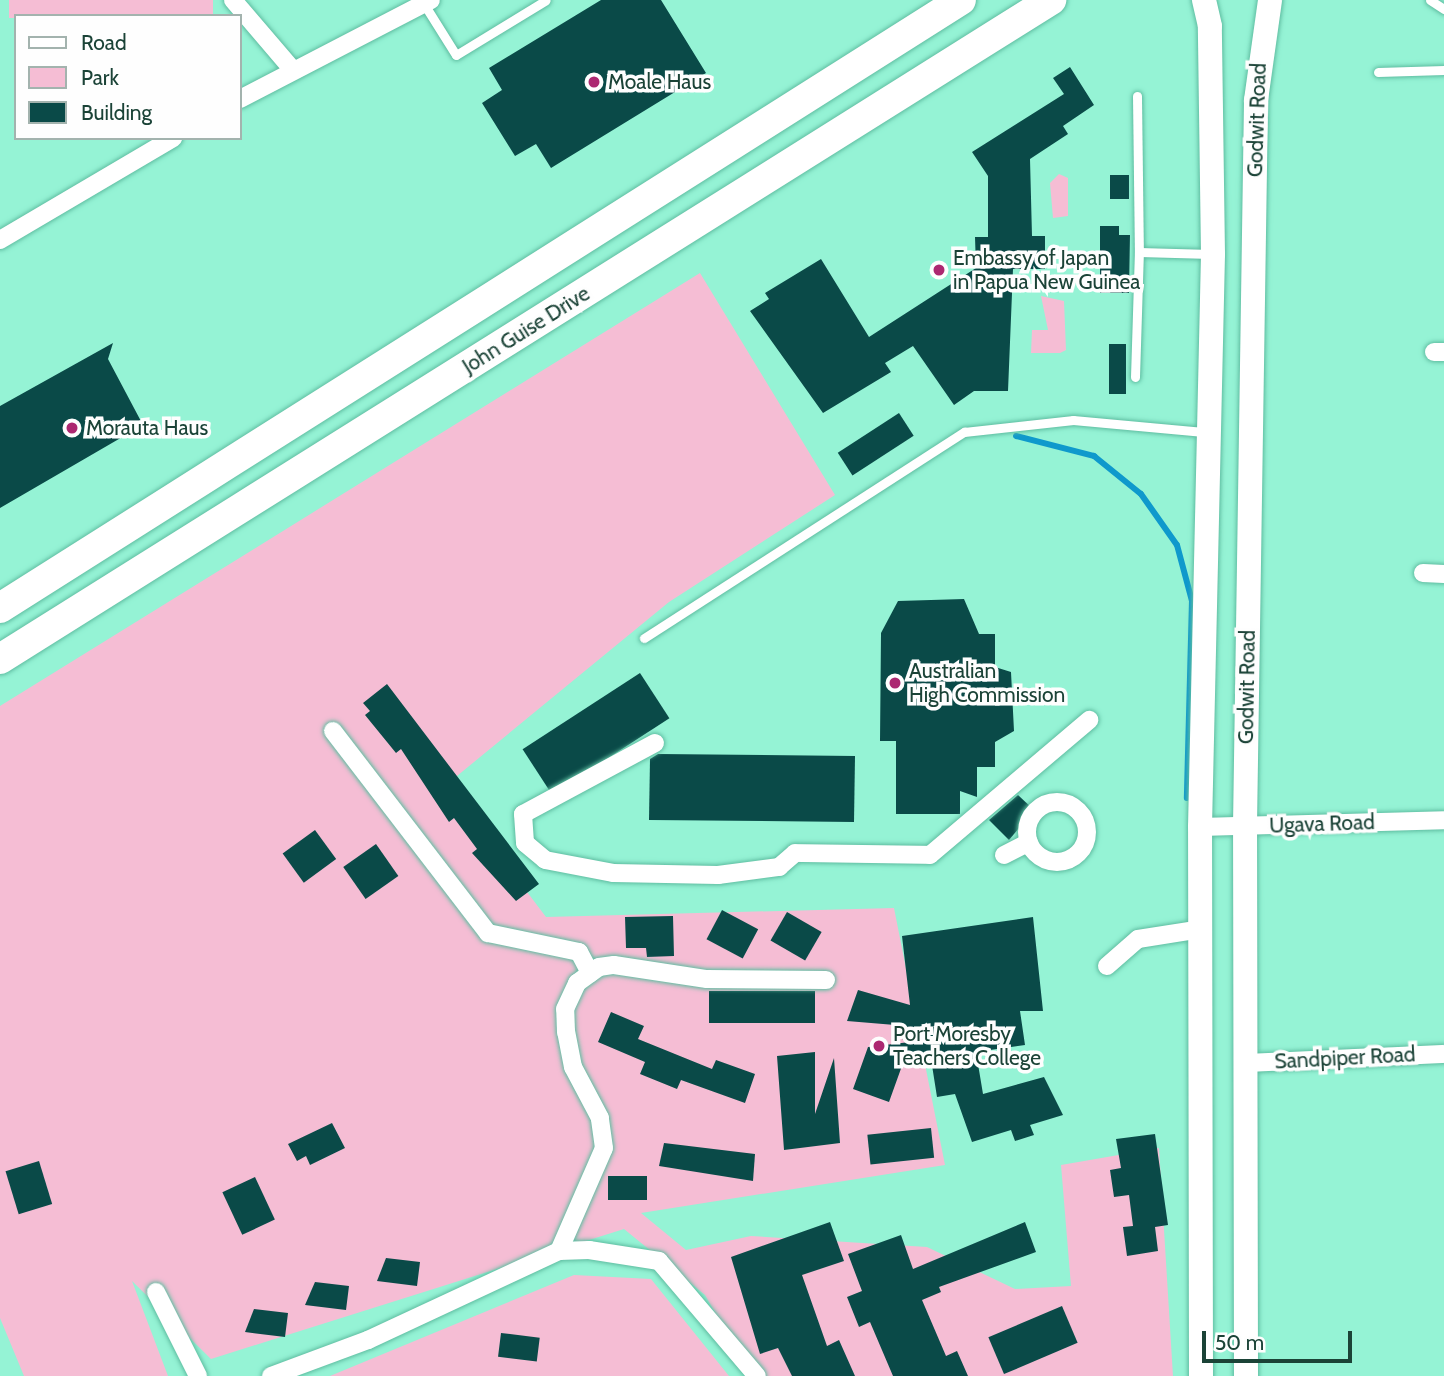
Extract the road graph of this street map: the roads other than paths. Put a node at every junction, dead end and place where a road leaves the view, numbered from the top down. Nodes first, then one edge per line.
1 (233, 0) edge
2 (546, 0) edge
3 (961, 0) edge
4 (1051, 0) edge
5 (1204, 0) edge
6 (1270, 0) edge
7 (1430, 0) edge
8 (428, 2) edge
9 (1444, 9) edge
10 (291, 68) junction
11 (1444, 69) edge
12 (1378, 72) dead end
13 (1137, 96) dead end
14 (242, 98) edge
15 (170, 140) edge
16 (0, 240) edge
17 (1139, 252) junction
18 (1213, 254) junction
19 (1135, 377) dead end
20 (1211, 433) junction
21 (1423, 573) dead end
22 (1444, 573) edge
23 (0, 608) edge
24 (644, 638) dead end
25 (0, 659) edge
26 (1089, 720) dead end
27 (333, 731) dead end
28 (655, 743) dead end
29 (1018, 784) junction
30 (1042, 806) junction
31 (1444, 820) edge
32 (1245, 826) junction
33 (1200, 827) junction
34 (1029, 842) junction
35 (1004, 855) dead end
36 (1202, 929) junction
37 (1107, 966) dead end
38 (590, 973) junction
39 (827, 980) dead end
40 (1444, 1054) edge
41 (1245, 1063) junction
42 (559, 1251) junction
43 (156, 1293) dead end
44 (198, 1376) edge
45 (271, 1376) edge
46 (757, 1376) edge
47 (1201, 1376) edge
48 (1246, 1376) edge

1 - 10 street
2 - 8 lane
3 - 23 highway
4 - 25 highway, John Guise Drive
5 - 18 main road, Godwit Road
6 - 32 main road, Godwit Road
7 - 9 lane
8 - 10 street
10 - 14 street
11 - 12 lane
13 - 17 lane
15 - 16 street
17 - 18 lane
17 - 19 lane
18 - 20 main road, Godwit Road
20 - 24 lane
20 - 33 main road, Godwit Road
21 - 22 street
26 - 29 street
27 - 38 street
28 - 29 street
29 - 30 street
30 - 34 street
30 - 34 street
31 - 32 street, Ugava Road
32 - 33 street, Ugava Road
32 - 41 main road, Godwit Road
33 - 36 main road, Godwit Road
34 - 35 street
36 - 37 street
36 - 47 main road, Godwit Road
38 - 39 street
38 - 42 street
40 - 41 street, Sandpiper Road
41 - 48 main road, Godwit Road
42 - 45 street
42 - 46 street
43 - 44 street

